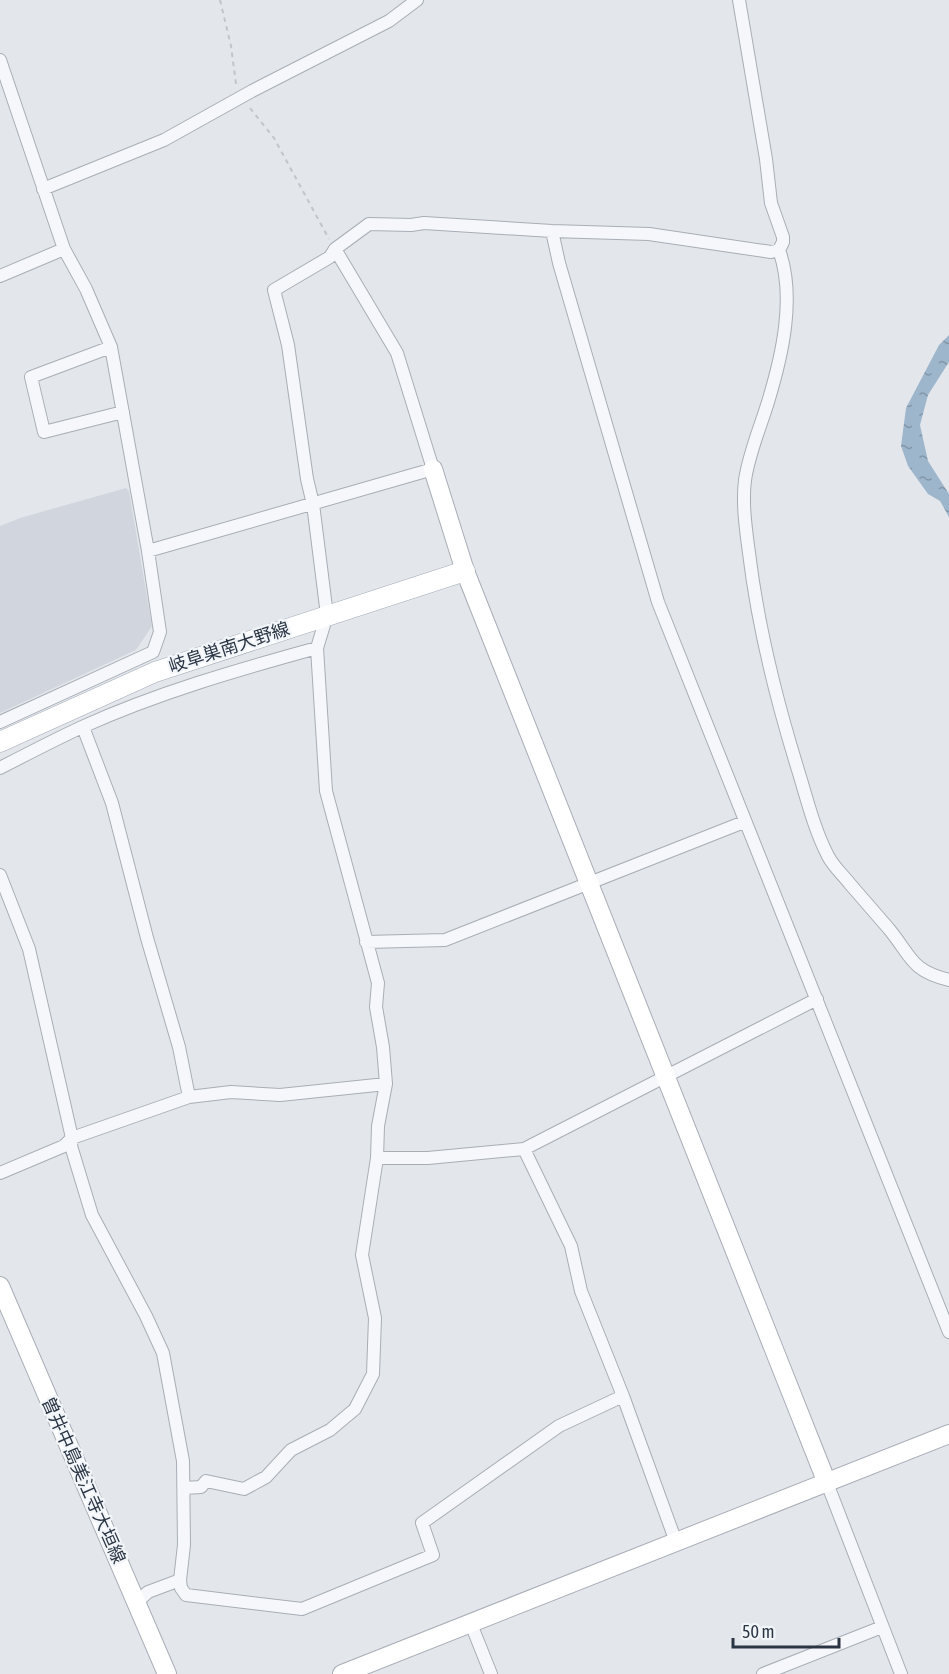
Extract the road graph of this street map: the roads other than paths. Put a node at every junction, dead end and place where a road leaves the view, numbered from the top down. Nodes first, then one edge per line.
1 (417, 0) edge
2 (739, 0) edge
3 (0, 60) edge
4 (43, 189) junction
5 (552, 231) junction
6 (64, 249) junction
7 (335, 249) junction
8 (779, 250) junction
9 (0, 276) edge
10 (111, 347) junction
11 (123, 412) junction
12 (433, 469) junction
13 (313, 504) junction
14 (148, 551) junction
15 (465, 572) junction
16 (327, 615) junction
17 (316, 648) junction
18 (0, 722) edge
19 (83, 727) junction
20 (0, 742) edge
21 (0, 768) edge
22 (744, 822) junction
23 (0, 875) edge
24 (590, 882) junction
25 (366, 942) junction
26 (949, 980) edge
27 (817, 999) junction
28 (666, 1077) junction
29 (386, 1084) junction
30 (189, 1097) junction
31 (72, 1138) junction
32 (524, 1149) junction
33 (377, 1158) junction
34 (0, 1173) edge
35 (0, 1286) edge
36 (949, 1332) edge
37 (623, 1396) junction
38 (949, 1434) edge
39 (827, 1483) junction
40 (184, 1488) junction
41 (676, 1542) junction
42 (180, 1580) junction
43 (137, 1602) junction
44 (471, 1624) junction
45 (882, 1627) junction
46 (167, 1674) edge
47 (342, 1674) edge
48 (491, 1674) edge
49 (763, 1674) edge
50 (901, 1674) edge

1 - 4 street
2 - 8 street
3 - 4 street
4 - 6 street
5 - 7 street
5 - 8 street
5 - 22 street
6 - 9 street
6 - 10 street
7 - 12 street
7 - 13 street
8 - 26 street
10 - 11 street
10 - 11 street
11 - 14 street
12 - 13 street
12 - 15 street
13 - 14 street
13 - 16 street
14 - 18 street
15 - 16 main road, 岐阜巣南大野線
15 - 24 street
16 - 17 street
16 - 20 main road, 岐阜巣南大野線
17 - 19 street
17 - 25 street
19 - 21 street
19 - 30 street
22 - 24 street
22 - 27 street
23 - 31 street
24 - 25 street
24 - 28 street
25 - 29 street
27 - 28 street
27 - 36 street
28 - 32 street
28 - 39 street
29 - 30 street
29 - 33 street
30 - 31 street
31 - 34 street
31 - 40 street
32 - 33 street
32 - 37 street
33 - 40 street
35 - 43 street, 曽井中島美江寺大垣線
37 - 41 street
37 - 42 street
38 - 39 street
39 - 41 street
39 - 45 street
40 - 42 street
41 - 44 street
42 - 43 street
43 - 46 street, 曽井中島美江寺大垣線
44 - 47 street
44 - 48 street
45 - 49 street
45 - 50 street

